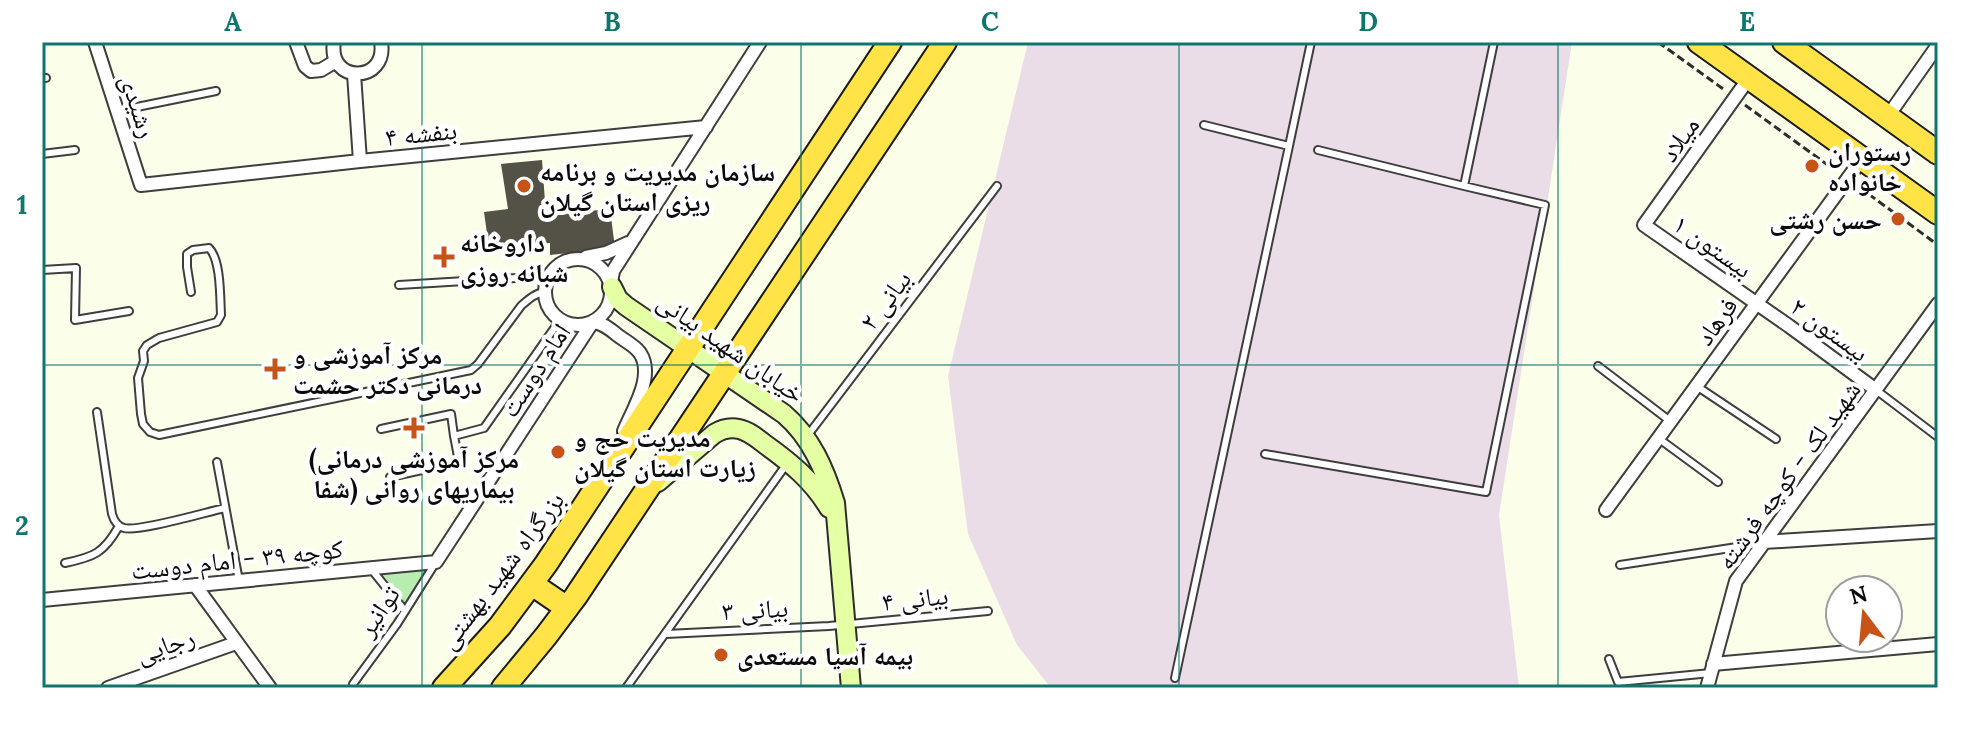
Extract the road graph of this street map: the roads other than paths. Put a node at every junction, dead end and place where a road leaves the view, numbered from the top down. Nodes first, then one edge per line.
1 (95, 42) edge
2 (296, 42) edge
3 (334, 42) edge
4 (381, 42) edge
5 (760, 42) edge
6 (890, 42) edge
7 (945, 42) edge
8 (1311, 42) edge
9 (1494, 42) edge
10 (1699, 42) edge
11 (1784, 42) edge
12 (1938, 45) edge
13 (336, 61) junction
14 (354, 74) junction
15 (1749, 78) junction
16 (216, 91) dead end
17 (117, 111) junction
18 (1888, 116) junction
19 (1204, 125) dead end
20 (706, 127) junction
21 (1289, 146) junction
22 (75, 150) dead end
23 (1318, 150) dead end
24 (1938, 153) edge
25 (42, 154) edge
26 (1862, 159) junction
27 (360, 161) junction
28 (141, 185) joint
29 (997, 186) dead end
30 (1464, 186) junction
31 (1938, 213) edge
32 (1644, 225) joint
33 (634, 238) junction
34 (575, 259) junction
35 (42, 270) edge
36 (549, 276) junction
37 (399, 285) dead end
38 (611, 285) junction
39 (191, 292) dead end
40 (545, 292) junction
41 (1756, 303) junction
42 (1938, 304) edge
43 (129, 311) dead end
44 (560, 320) junction
45 (592, 322) junction
46 (689, 348) junction
47 (1598, 366) dead end
48 (725, 372) junction
49 (1695, 385) junction
50 (1876, 390) junction
51 (97, 412) dead end
52 (1670, 421) junction
53 (381, 429) dead end
54 (454, 436) junction
55 (1938, 437) edge
56 (806, 438) junction
57 (1658, 438) junction
58 (1776, 439) dead end
59 (1265, 454) dead end
60 (217, 462) dead end
61 (788, 462) junction
62 (606, 472) junction
63 (390, 477) dead end
64 (1718, 482) dead end
65 (643, 496) junction
66 (225, 508) junction
67 (1606, 510) dead end
68 (838, 525) junction
69 (119, 526) junction
70 (1938, 531) edge
71 (1764, 542) junction
72 (436, 562) junction
73 (65, 563) dead end
74 (1620, 565) dead end
75 (370, 568) junction
76 (239, 581) junction
77 (532, 584) junction
78 (195, 585) junction
79 (42, 600) edge
80 (567, 608) junction
81 (405, 611) junction
82 (988, 611) dead end
83 (846, 624) junction
84 (666, 634) junction
85 (236, 643) junction
86 (1938, 644) edge
87 (1609, 659) dead end
88 (1712, 668) junction
89 (1175, 678) dead end
90 (353, 684) dead end
91 (108, 688) edge
92 (270, 688) edge
93 (444, 688) edge
94 (503, 688) edge
95 (626, 688) edge
96 (851, 688) edge
97 (1707, 688) edge

1 - 17 street, رشیدی
2 - 13 street
3 - 13 street
4 - 14 street
5 - 20 street
6 - 46 highway, بزرگراه شهید بهشتی
7 - 48 highway
8 - 21 lane
9 - 30 lane
10 - 15 highway
11 - 18 highway
12 - 18 street
13 - 14 street
14 - 27 street
15 - 26 highway
15 - 32 street, میلاد
16 - 17 lane
17 - 28 street, رشیدی
18 - 24 highway
19 - 21 lane
20 - 27 street, بنفشه ۴
20 - 33 street
21 - 89 lane
22 - 25 lane
23 - 30 lane
26 - 31 highway
26 - 41 street, فرهاد
27 - 28 street, بنفشه ۴
29 - 56 lane, بیانی ۲
30 - 59 lane
32 - 41 street, بیستون ۱
33 - 34 street
33 - 38 street
34 - 36 street
34 - 38 street
35 - 43 lane
36 - 37 lane
36 - 40 street
38 - 45 street
38 - 46 street, خیابان شهید بیانی
39 - 40 lane
40 - 44 street
41 - 49 street, فرهاد
41 - 50 street, بیستون ۲
42 - 50 street, شهید لک - کوچه فرشته
44 - 45 street
44 - 54 lane
45 - 62 street
45 - 72 street, امام دوست
46 - 48 street, خیابان شهید بیانی
46 - 62 highway, بزرگراه شهید بهشتی
47 - 52 lane
48 - 56 street, خیابان شهید بیانی
48 - 65 highway
49 - 52 street, فرهاد
49 - 58 lane
50 - 55 lane
50 - 71 street, شهید لک - کوچه فرشته
51 - 69 lane
52 - 57 street, فرهاد
53 - 54 lane
54 - 63 lane
56 - 68 street, خیابان شهید بیانی
57 - 64 lane
57 - 67 street, فرهاد
60 - 66 lane
61 - 65 street
61 - 68 street
61 - 84 lane
62 - 77 highway, بزرگراه شهید بهشتی
65 - 80 highway
66 - 69 lane
66 - 76 lane
68 - 83 street, خیابان شهید بیانی
69 - 73 lane
70 - 71 street
71 - 74 lane
71 - 88 street, شهید لک - کوچه فرشته
72 - 75 street, کوچه ۳۹ - امام دوست
72 - 81 lane, توانیر
75 - 76 street, کوچه ۳۹ - امام دوست
75 - 81 lane
76 - 78 street, کوچه ۳۹ - امام دوست
77 - 80 highway
77 - 93 highway, بزرگراه شهید بهشتی
78 - 79 street, کوچه ۳۹ - امام دوست
78 - 85 street
80 - 94 highway
81 - 90 lane, توانیر
82 - 83 lane, بیانی ۴
83 - 84 lane, بیانی ۳
83 - 96 street, خیابان شهید بیانی
84 - 95 lane
85 - 91 street, رجایی
85 - 92 street
86 - 88 street
87 - 88 lane
88 - 97 street, شهید لک - کوچه فرشته

